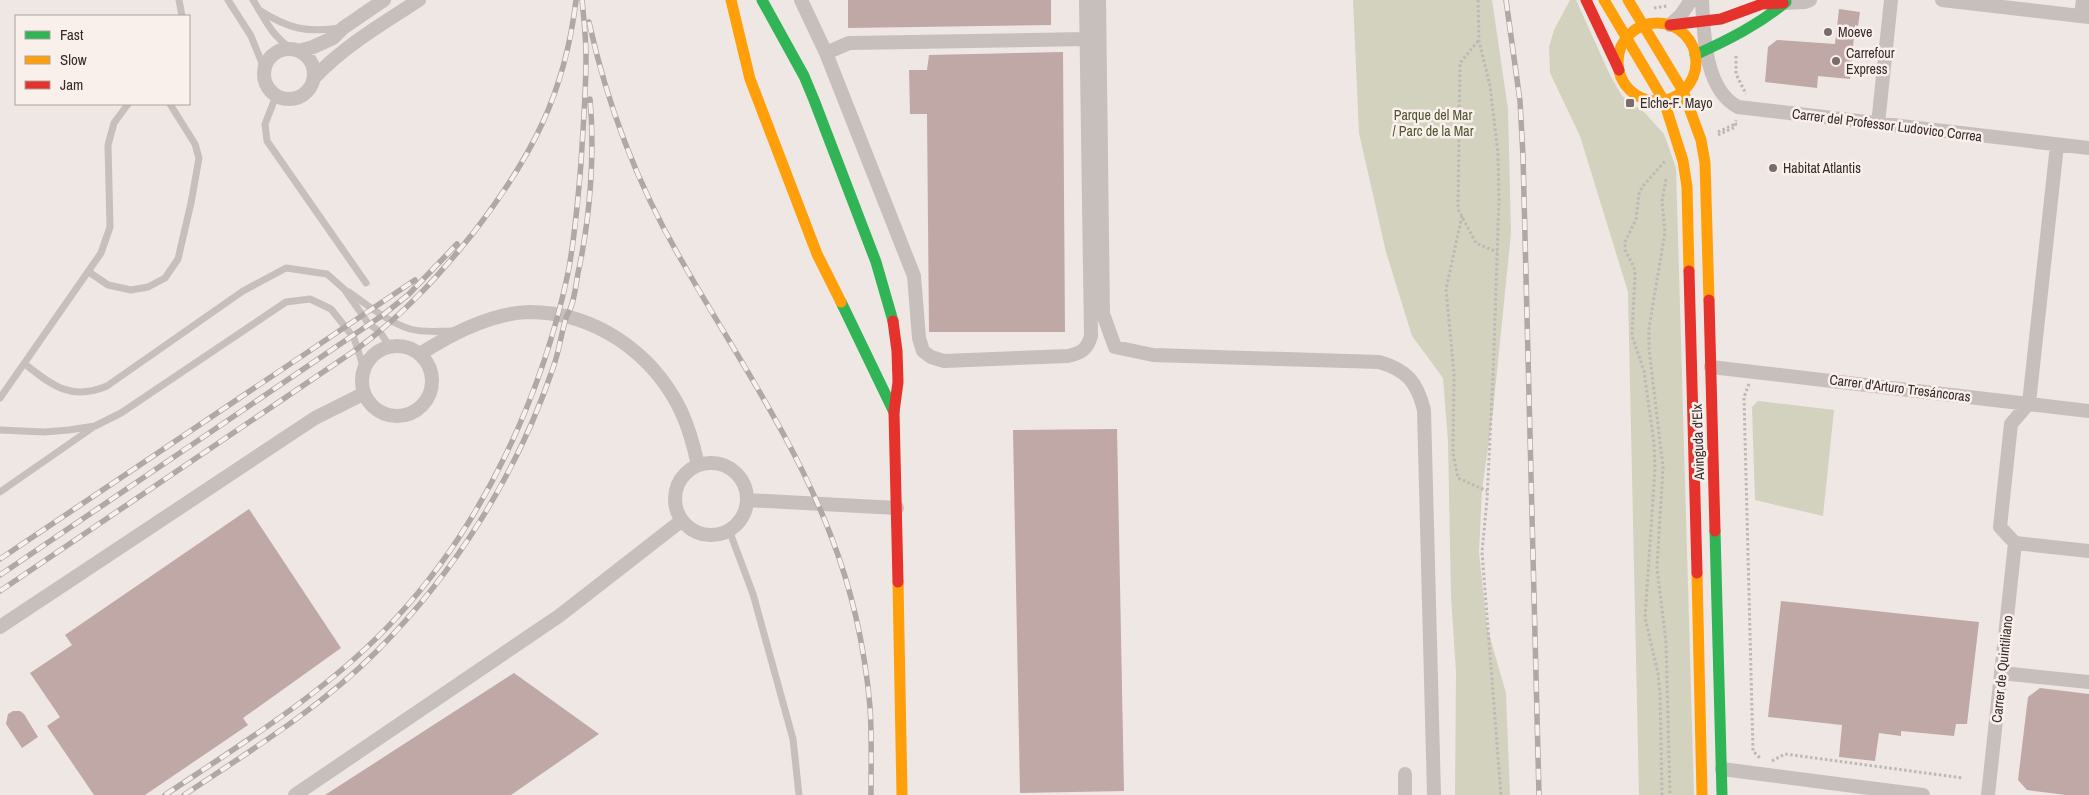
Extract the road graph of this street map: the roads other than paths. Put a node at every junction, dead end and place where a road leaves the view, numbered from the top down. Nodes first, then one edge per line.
1 (179, 0) edge
2 (228, 0) edge
3 (253, 0) edge
4 (384, 0) edge
5 (418, 0) edge
6 (731, 0) edge
7 (762, 0) edge
8 (801, 0) edge
9 (1086, 0) edge
10 (1099, 0) edge
11 (1586, 0) edge
12 (1604, 0) edge
13 (1628, 0) edge
14 (1691, 0) edge
15 (1702, 0) edge
16 (1810, 0) edge
17 (1891, 0) edge
18 (1942, 0) edge
19 (2083, 0) edge
20 (1786, 2) edge
21 (1988, 3) edge
22 (2030, 5) edge
23 (259, 10) junction
24 (182, 15) edge
25 (2085, 17) edge
26 (1704, 22) junction
27 (1643, 25) junction
28 (1670, 25) junction
29 (343, 28) junction
30 (1626, 38) junction
31 (1086, 39) junction
32 (295, 50) junction
33 (826, 53) junction
34 (1703, 57) junction
35 (264, 68) junction
36 (1619, 70) junction
37 (314, 78) junction
38 (1683, 91) junction
39 (276, 96) junction
40 (1664, 100) junction
41 (127, 105) edge
42 (171, 105) edge
43 (1878, 124) junction
44 (2057, 145) junction
45 (2089, 148) edge
46 (89, 272) junction
47 (366, 283) dead end
48 (344, 289) junction
49 (463, 330) junction
50 (390, 347) junction
51 (420, 354) junction
52 (25, 364) junction
53 (1711, 367) junction
54 (364, 369) junction
55 (364, 394) junction
56 (0, 398) edge
57 (2029, 403) junction
58 (2089, 411) edge
59 (894, 412) junction
60 (95, 426) junction
61 (0, 430) edge
62 (698, 465) junction
63 (0, 492) edge
64 (747, 500) junction
65 (897, 508) junction
66 (681, 521) junction
67 (729, 530) junction
68 (2015, 543) junction
69 (2089, 551) edge
70 (0, 627) edge
71 (2001, 673) junction
72 (2089, 682) edge
73 (1722, 769) junction
74 (1404, 774) dead end
75 (295, 795) edge
76 (799, 795) edge
77 (902, 795) edge
78 (1405, 795) edge
79 (1434, 795) edge
80 (1702, 795) edge
81 (1722, 795) edge
82 (1923, 795) edge
83 (1988, 795) edge

1 - 24 lane
2 - 35 lane
3 - 23 lane
4 - 29 street
5 - 37 street
6 - 59 street
7 - 59 street
8 - 33 street
9 - 31 street
10 - 79 street
11 - 36 street
12 - 30 street, Avinguda d'Elx
13 - 27 street, Avinguda d'Elx
14 - 28 street
15 - 26 street
16 - 20 street
17 - 43 street
18 - 21 street
19 - 25 street
20 - 26 street
20 - 34 street
21 - 22 street
22 - 25 street
23 - 29 lane
23 - 32 lane
26 - 28 street
26 - 34 street
27 - 28 street
27 - 30 street
27 - 38 street, Avinguda d'Elx
28 - 34 street
29 - 32 street
30 - 36 street
30 - 40 street, Avinguda d'Elx
31 - 33 street
31 - 33 street
32 - 35 street
32 - 37 street
34 - 38 street
34 - 43 street, Carrer del Professor Ludovico Correa
35 - 39 street
36 - 40 street
37 - 39 street
38 - 40 street
38 - 53 street, Avinguda d'Elx
39 - 47 lane
40 - 80 street, Avinguda d'Elx
41 - 46 lane
42 - 46 lane
43 - 44 street, Carrer del Professor Ludovico Correa
44 - 45 street, Carrer del Professor Ludovico Correa
44 - 57 street
46 - 52 lane
48 - 49 lane
48 - 50 lane
48 - 52 lane
49 - 51 street
49 - 62 street
50 - 51 street
50 - 54 street
51 - 55 street
52 - 56 lane
53 - 57 street, Carrer d'Arturo Tresáncoras
53 - 73 street, Avinguda d'Elx
54 - 55 street
54 - 60 lane
55 - 70 street
57 - 58 street, Carrer d'Arturo Tresáncoras
57 - 68 street
59 - 65 street
60 - 61 lane
60 - 63 lane
62 - 64 street
62 - 66 street
64 - 65 street
64 - 67 street
65 - 77 street
66 - 67 street
66 - 75 street
67 - 76 lane
68 - 69 street
68 - 71 street, Carrer de Quintiliano
71 - 72 street
71 - 83 street, Carrer de Quintiliano
73 - 81 street, Avinguda d'Elx
73 - 82 street
74 - 78 street

